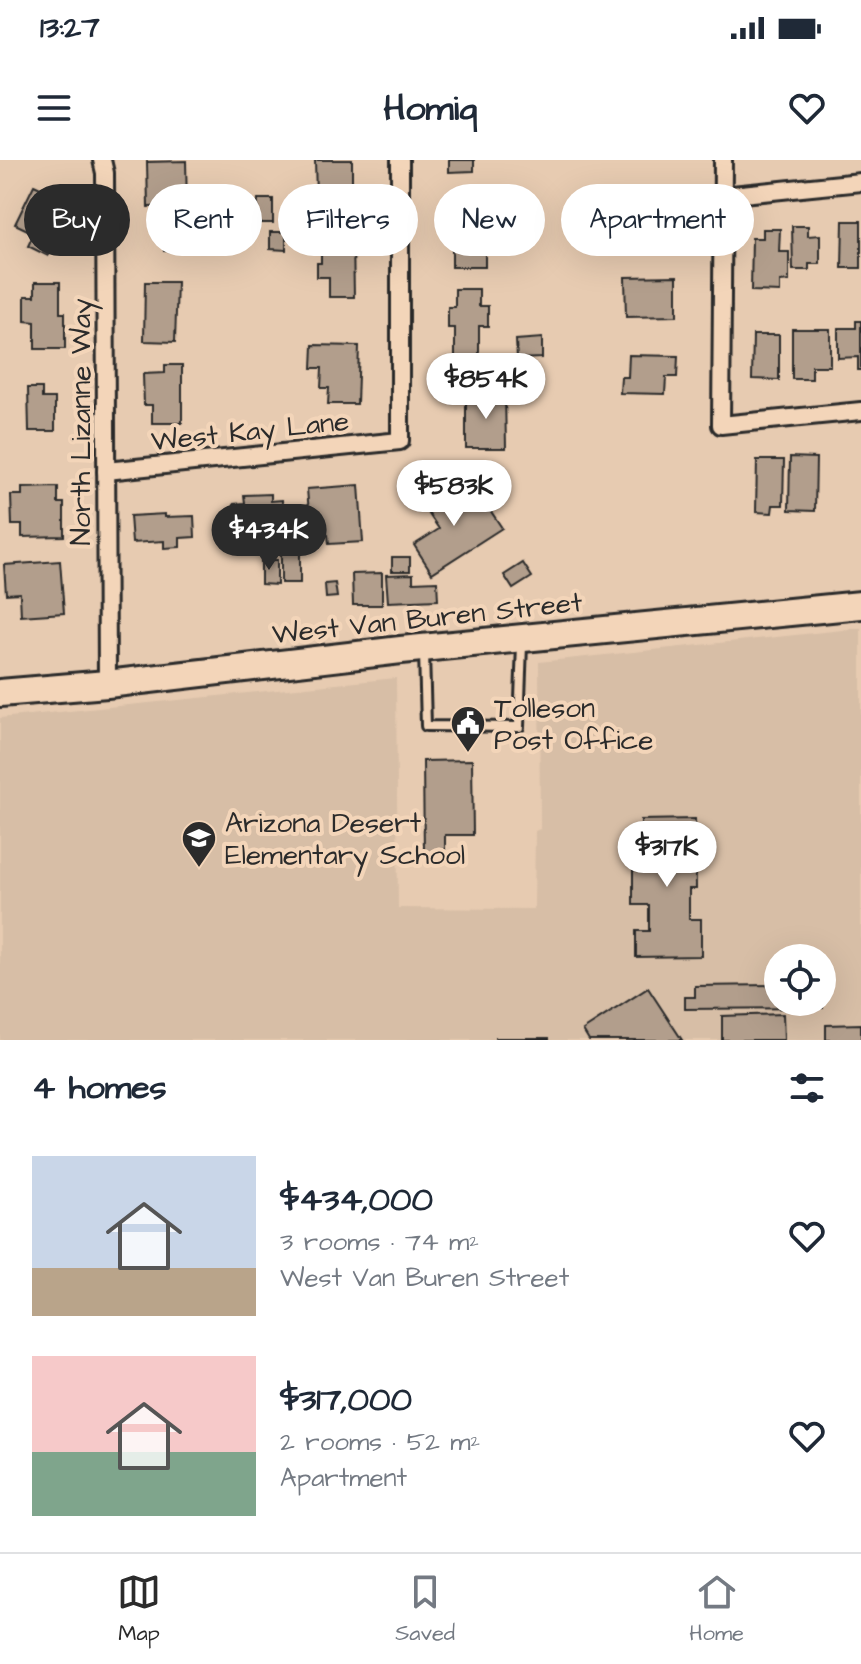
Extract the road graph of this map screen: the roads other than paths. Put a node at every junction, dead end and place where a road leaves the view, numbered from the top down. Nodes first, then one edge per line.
1 (102, 160) edge
2 (400, 160) edge
3 (723, 160) edge
4 (861, 182) edge
5 (722, 184) edge
6 (754, 193) edge
7 (722, 256) edge
8 (861, 411) edge
9 (106, 471) junction
10 (861, 605) edge
11 (522, 639) junction
12 (424, 647) junction
13 (107, 684) junction
14 (0, 693) edge

1 - 9 street, North Lizanne Way
2 - 9 street, West Kay Lane
3 - 5 street
4 - 6 street
7 - 8 street
9 - 13 street, North Lizanne Way
10 - 11 main road, West Van Buren Street
11 - 12 main road, West Van Buren Street
11 - 12 lane
12 - 13 main road, West Van Buren Street
13 - 14 main road, West Van Buren Street

